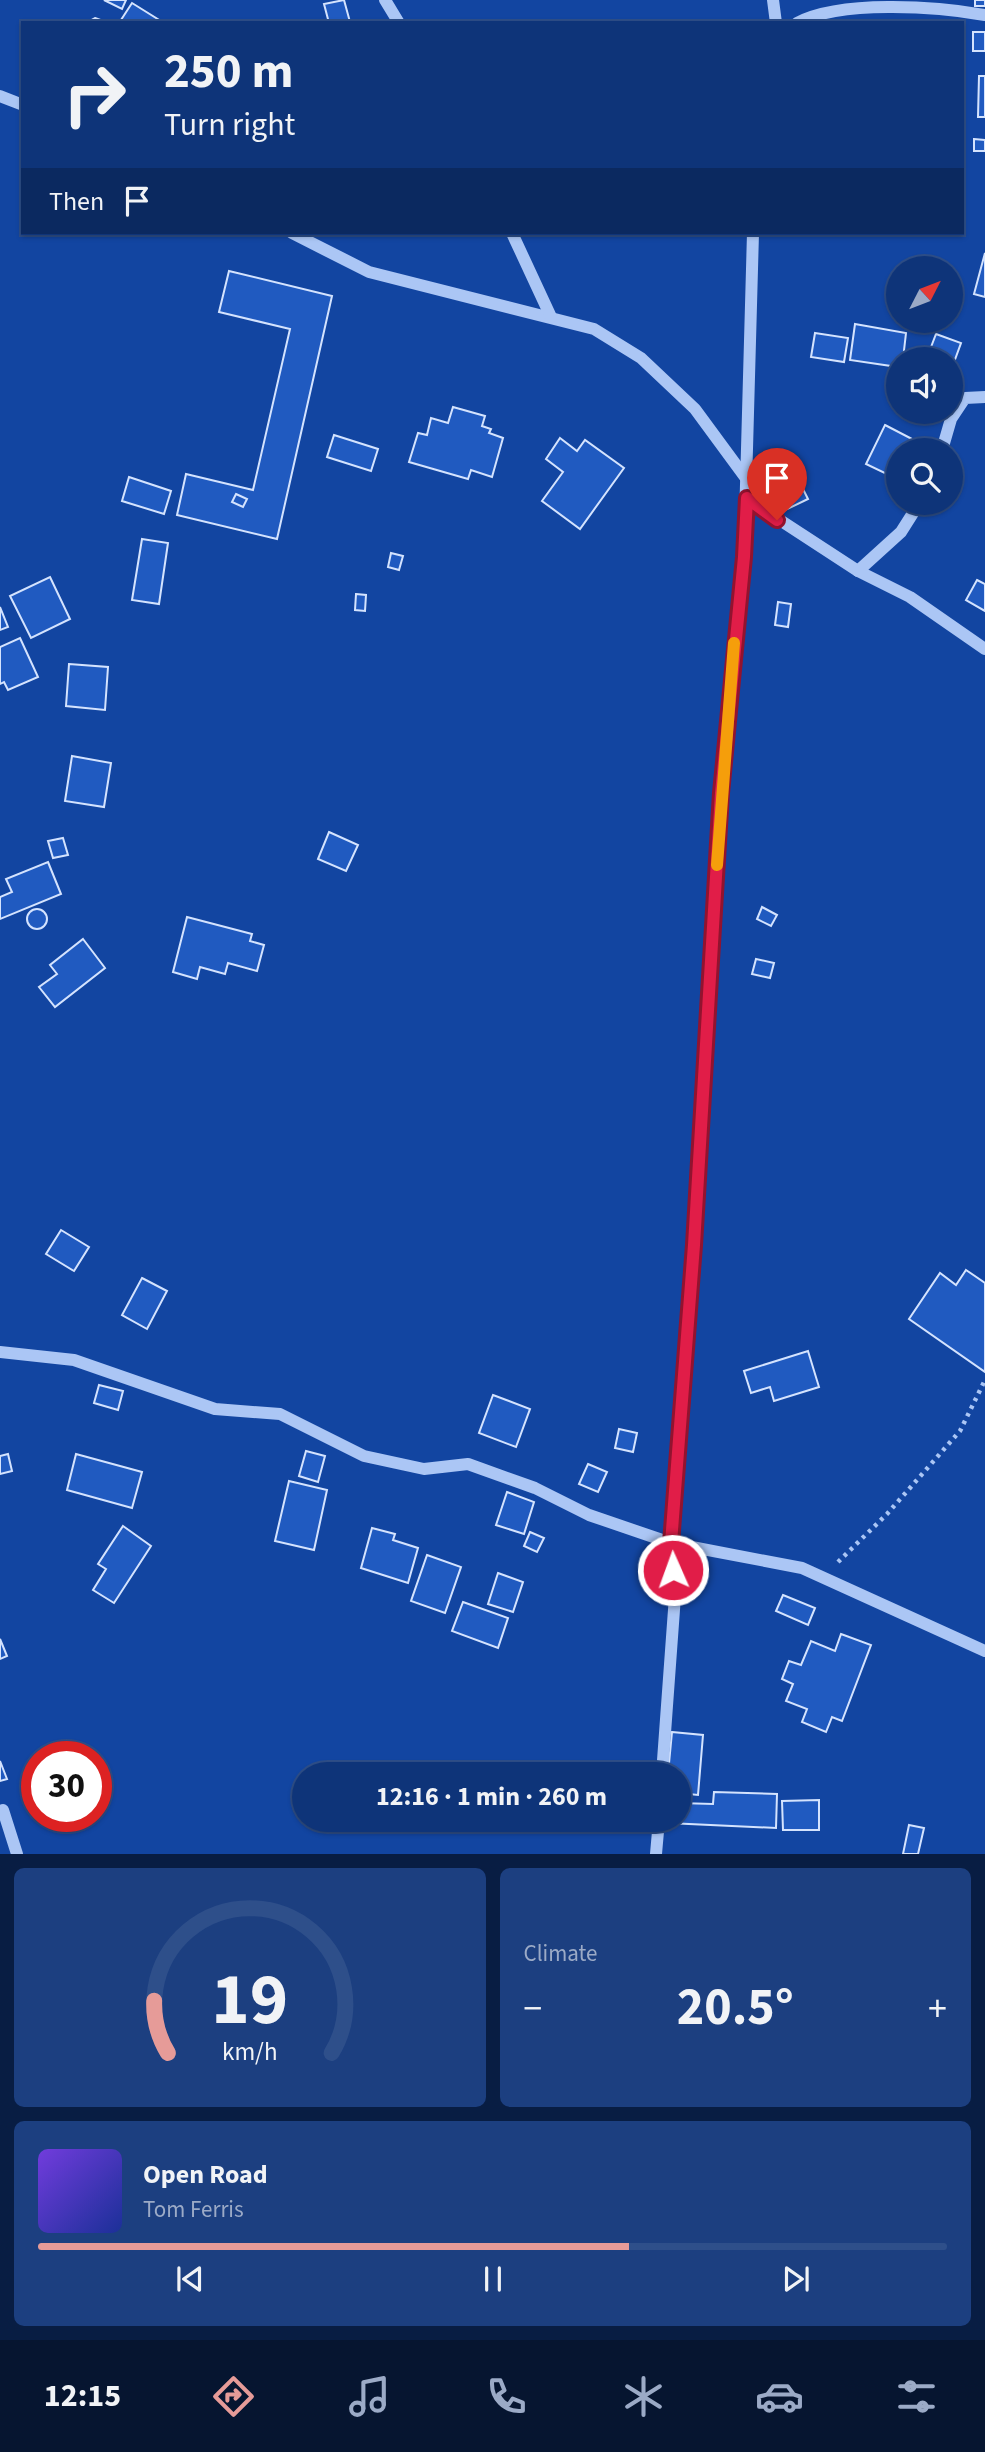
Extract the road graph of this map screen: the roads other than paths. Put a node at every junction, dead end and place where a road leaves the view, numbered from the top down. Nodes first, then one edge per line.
1 (385, 0) edge
2 (773, 0) edge
3 (985, 15) edge
4 (398, 21) edge
5 (776, 21) edge
6 (800, 21) edge
7 (0, 96) edge
8 (21, 104) edge
9 (296, 235) edge
10 (513, 235) edge
11 (753, 235) edge
12 (551, 317) junction
13 (985, 397) edge
14 (945, 438) edge
15 (746, 477) junction
16 (747, 498) junction
17 (911, 515) edge
18 (858, 571) junction
19 (985, 649) edge
20 (0, 1352) edge
21 (671, 1543) junction
22 (985, 1651) edge
23 (663, 1762) edge
24 (3, 1810) dead end
25 (658, 1832) edge
26 (18, 1853) edge
27 (656, 1853) edge

1 - 4 street
2 - 5 street
3 - 6 street
7 - 8 street
9 - 12 street
10 - 12 street
11 - 15 street
12 - 15 street
13 - 14 street
15 - 16 street
16 - 18 street
16 - 21 street
17 - 18 street
18 - 19 street
20 - 21 street
21 - 22 street
21 - 23 street
24 - 26 street
25 - 27 street

